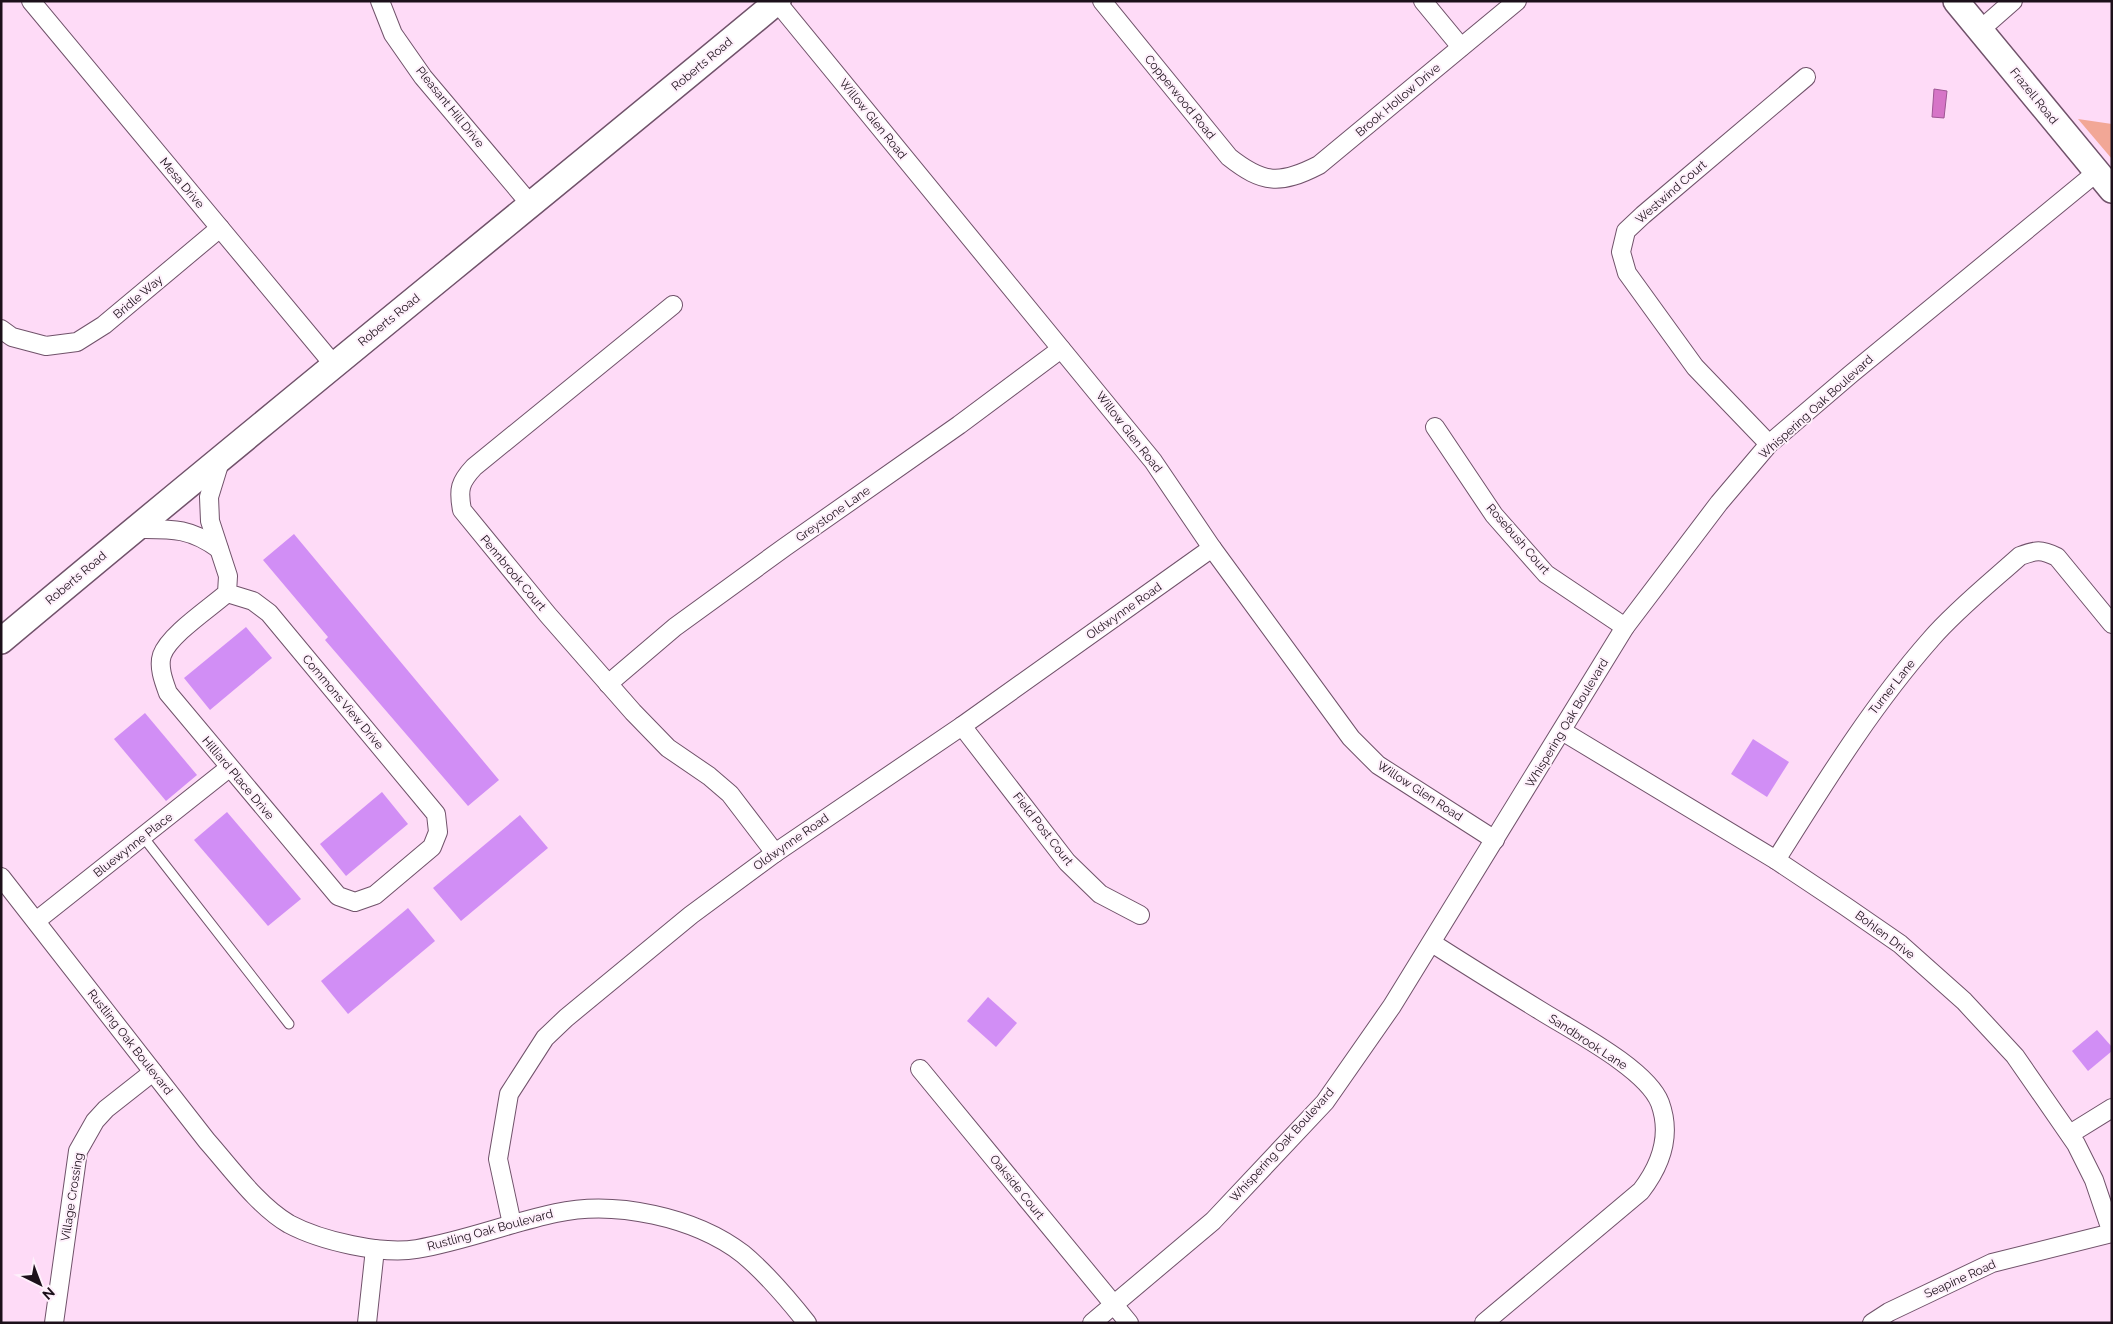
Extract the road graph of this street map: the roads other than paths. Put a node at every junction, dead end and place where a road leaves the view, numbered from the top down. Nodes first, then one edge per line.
1 (31, 1) edge
2 (380, 1) edge
3 (1102, 1) edge
4 (1423, 1) edge
5 (1517, 1) edge
6 (2013, 1) edge
7 (778, 2) edge
8 (1963, 3) edge
9 (1980, 30) junction
10 (1461, 47) junction
11 (1806, 77) dead end
12 (1270, 179) joint
13 (2104, 181) edge
14 (532, 205) junction
15 (220, 228) junction
16 (672, 305) dead end
17 (1, 329) edge
18 (1061, 349) junction
19 (334, 365) junction
20 (1435, 427) dead end
21 (1770, 444) junction
22 (221, 458) junction
23 (135, 528) junction
24 (1212, 548) junction
25 (219, 549) junction
26 (227, 593) junction
27 (2112, 624) edge
28 (1625, 627) junction
29 (1, 641) edge
30 (608, 684) junction
31 (962, 726) junction
32 (1562, 732) junction
33 (229, 768) junction
34 (438, 832) joint
35 (144, 838) junction
36 (1496, 840) junction
37 (775, 853) junction
38 (1776, 860) junction
39 (1, 877) edge
40 (1140, 915) dead end
41 (36, 922) junction
42 (1432, 943) junction
43 (289, 1024) dead end
44 (920, 1069) dead end
45 (153, 1072) junction
46 (2112, 1108) edge
47 (2070, 1134) junction
48 (512, 1224) junction
49 (2112, 1233) edge
50 (375, 1249) junction
51 (1114, 1305) junction
52 (54, 1323) edge
53 (367, 1323) edge
54 (807, 1323) edge
55 (1092, 1323) edge
56 (1129, 1323) edge
57 (1484, 1323) edge
58 (1872, 1323) edge

1 - 15 street, Mesa Drive
2 - 14 street, Pleasant Hill Drive
3 - 12 street, Copperwood Road
4 - 10 street
5 - 10 street, Brook Hollow Drive
6 - 9 street
7 - 14 main road, Roberts Road
7 - 18 street, Willow Glen Road
8 - 9 main road, Frazell Road
9 - 13 main road, Frazell Road
10 - 12 street, Brook Hollow Drive
11 - 21 street, Westwind Court
13 - 21 street, Whispering Oak Boulevard
14 - 19 main road, Roberts Road
15 - 17 street, Bridle Way
15 - 19 street, Mesa Drive
16 - 30 street, Pennbrook Court
18 - 24 street, Willow Glen Road
18 - 30 street, Greystone Lane
19 - 22 main road, Roberts Road
20 - 28 street, Rosebush Court
21 - 28 street, Whispering Oak Boulevard
22 - 23 main road, Roberts Road
22 - 25 street
23 - 25 street
23 - 29 main road, Roberts Road
24 - 31 street, Oldwynne Road
24 - 36 street, Willow Glen Road
25 - 26 street
26 - 33 street, Hilliard Place Drive
26 - 34 street, Commons View Drive
27 - 38 street, Turner Lane
28 - 32 street, Whispering Oak Boulevard
30 - 37 street, Pennbrook Court
31 - 37 street, Oldwynne Road
31 - 40 street, Field Post Court
32 - 36 street, Whispering Oak Boulevard
32 - 38 street, Bohlen Drive
33 - 34 street, Hilliard Place Drive
33 - 35 street, Bluewynne Place
35 - 41 street, Bluewynne Place
35 - 43 lane
36 - 42 street, Whispering Oak Boulevard
37 - 48 street, Oldwynne Road
38 - 47 street, Bohlen Drive
39 - 41 street, Rustling Oak Boulevard
41 - 45 street, Rustling Oak Boulevard
42 - 51 street, Whispering Oak Boulevard
42 - 57 street, Sandbrook Lane
44 - 51 street, Oakside Court
45 - 50 street, Rustling Oak Boulevard
45 - 52 street, Village Crossing
46 - 47 street
47 - 49 street, Bohlen Drive
48 - 50 street, Rustling Oak Boulevard
48 - 54 street, Rustling Oak Boulevard
49 - 58 street, Seapine Road
50 - 53 street
51 - 55 street, Whispering Oak Boulevard
51 - 56 street

